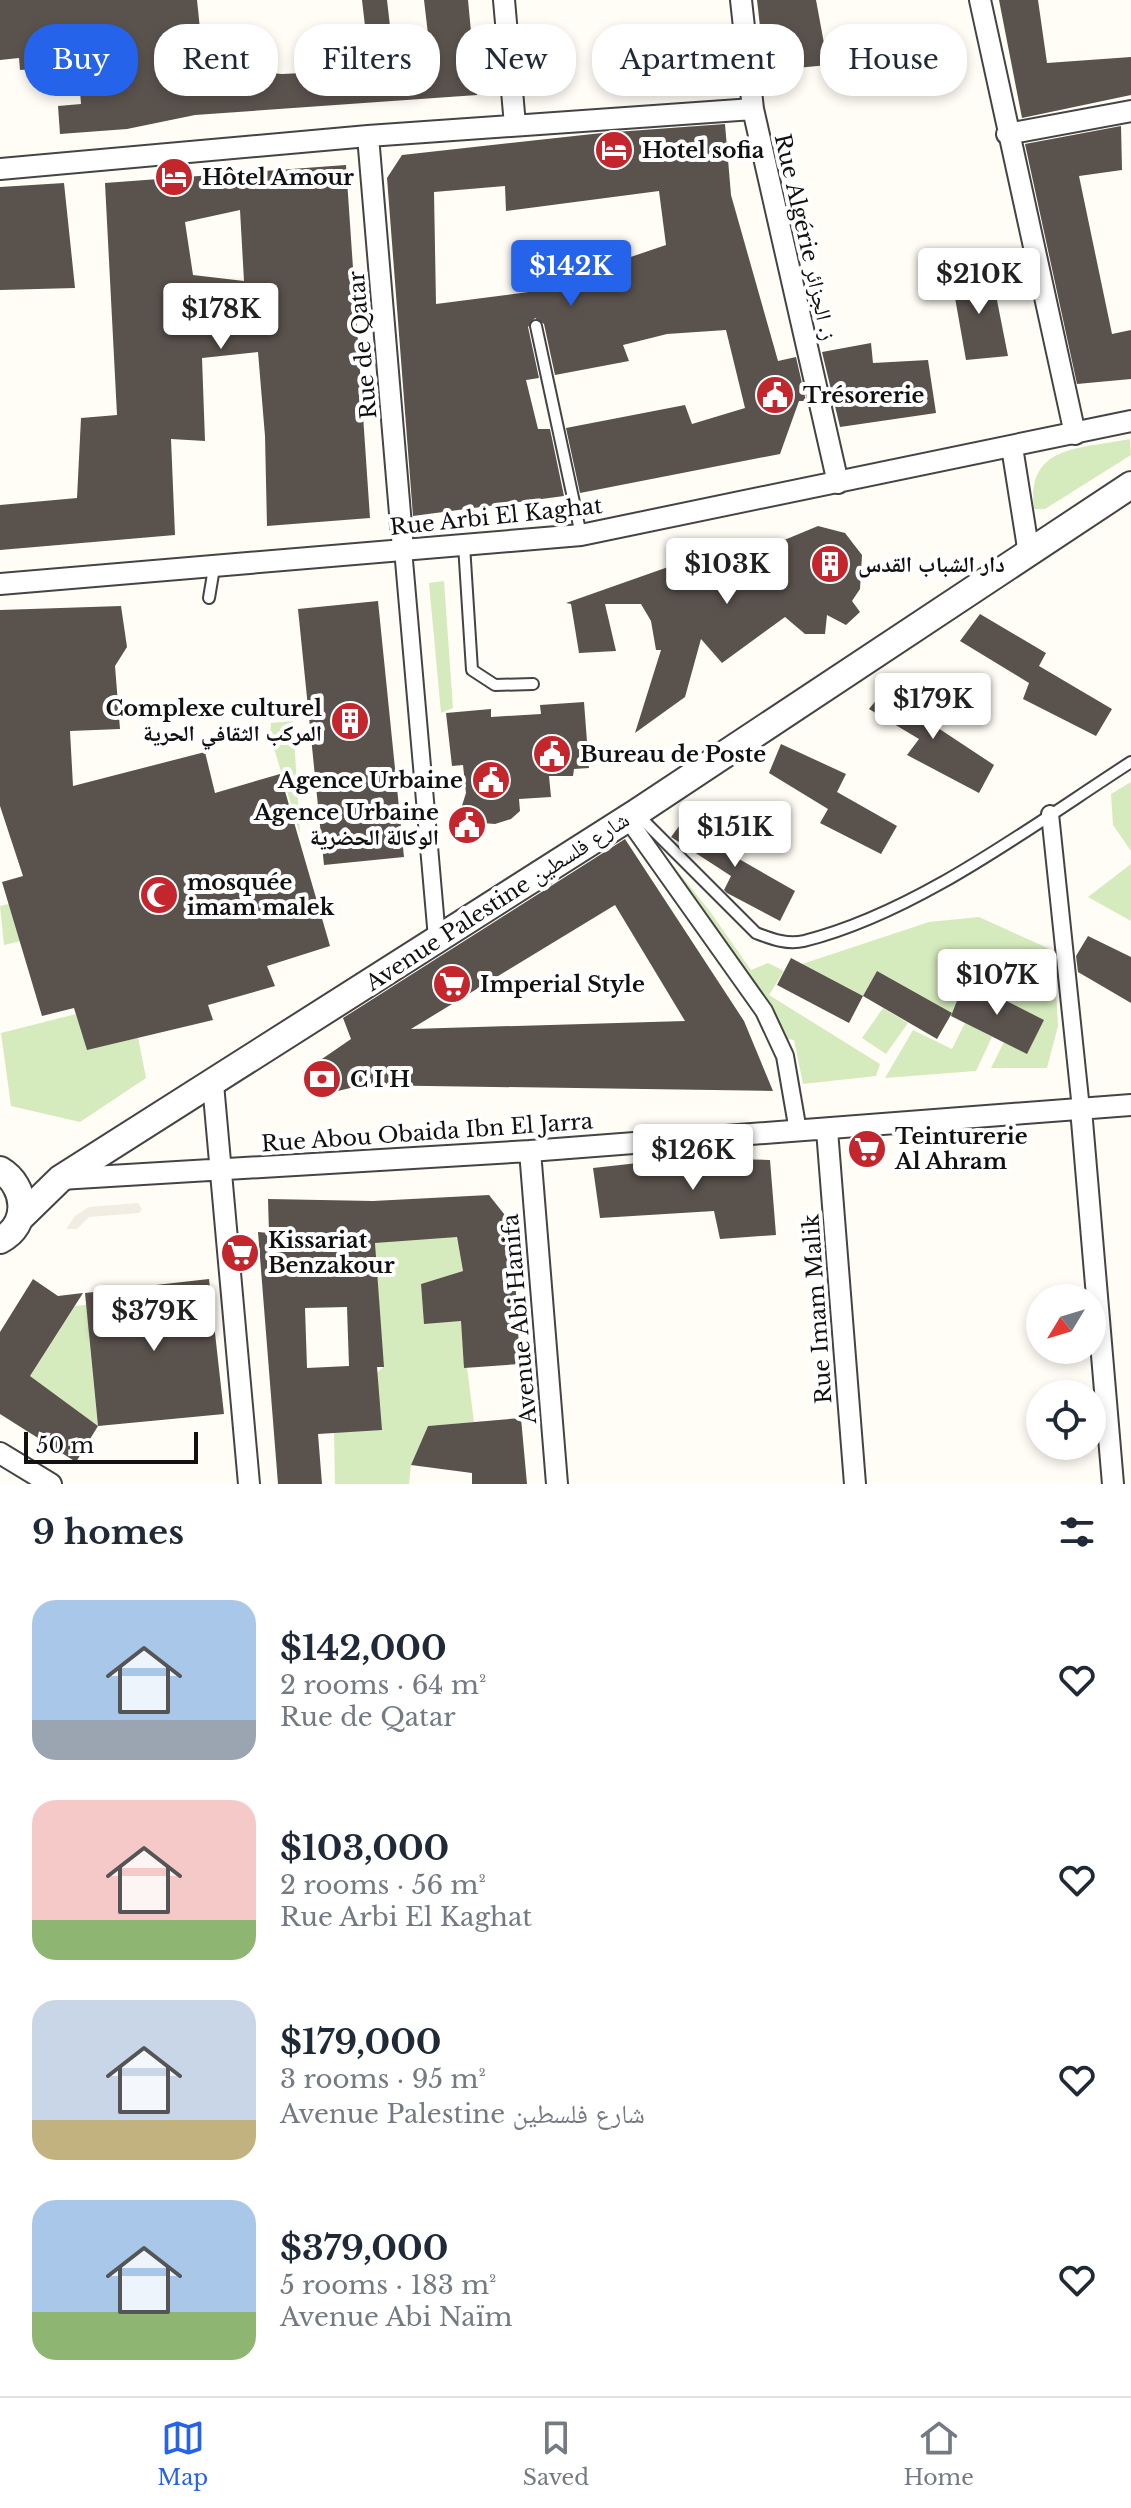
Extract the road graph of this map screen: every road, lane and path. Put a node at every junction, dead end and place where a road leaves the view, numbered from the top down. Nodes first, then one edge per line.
1 (504, 0) edge
2 (741, 0) edge
3 (980, 0) edge
4 (753, 109) junction
5 (1131, 111) edge
6 (515, 125) junction
7 (1007, 134) junction
8 (368, 136) junction
9 (0, 169) edge
10 (536, 326) dead end
11 (1131, 421) edge
12 (1075, 434) junction
13 (1012, 447) junction
14 (838, 483) junction
15 (1131, 485) edge
16 (581, 535) junction
17 (464, 545) junction
18 (403, 549) junction
19 (1029, 554) junction
20 (214, 568) junction
21 (0, 584) edge
22 (209, 598) dead end
23 (533, 684) dead end
24 (1131, 762) edge
25 (1050, 814) junction
26 (631, 816) junction
27 (437, 938) junction
28 (213, 1084) junction
29 (1131, 1105) edge
30 (1081, 1109) junction
31 (827, 1130) junction
32 (798, 1131) junction
33 (530, 1151) junction
34 (221, 1169) junction
35 (4, 1172) edge
36 (60, 1179) junction
37 (11, 1229) edge
38 (0, 1261) edge
39 (0, 1453) edge
40 (51, 1484) edge
41 (249, 1484) edge
42 (557, 1484) edge
43 (855, 1484) edge
44 (1113, 1484) edge

1 - 6 street
2 - 4 street, Rue Algérie ز. الجزائر
3 - 7 street
4 - 6 street
4 - 14 street, Rue Algérie ز. الجزائر
5 - 7 street
6 - 8 street
7 - 12 street
8 - 9 street
8 - 18 street, Rue de Qatar
10 - 16 lane
11 - 12 street, Rue Arbi El Kaghat
12 - 13 street, Rue Arbi El Kaghat
13 - 14 street, Rue Arbi El Kaghat
13 - 19 street
14 - 16 street, Rue Arbi El Kaghat
15 - 19 street, Avenue Palestine شارع فلسطين
16 - 17 street, Rue Arbi El Kaghat
17 - 18 street, Rue Arbi El Kaghat
17 - 23 lane
18 - 20 street, Rue Arbi El Kaghat
18 - 27 street
19 - 26 street, Avenue Palestine شارع فلسطين
20 - 21 street, Rue Arbi El Kaghat
20 - 22 lane
24 - 25 lane
25 - 26 lane
25 - 30 street
26 - 27 street, Avenue Palestine شارع فلسطين
26 - 32 street
27 - 28 street, Avenue Palestine شارع فلسطين
28 - 34 street
28 - 36 street, Avenue Palestine شارع فلسطين
29 - 30 street, Rue Abou Obaida Ibn El Jarra
30 - 31 street, Rue Abou Obaida Ibn El Jarra
30 - 44 street
31 - 32 street, Rue Abou Obaida Ibn El Jarra
31 - 43 street, Rue Imam Malik
32 - 33 street, Rue Abou Obaida Ibn El Jarra
33 - 34 street, Rue Abou Obaida Ibn El Jarra
33 - 42 street, Avenue Abi Hanifa
34 - 36 street, Rue Abou Obaida Ibn El Jarra
34 - 41 street
35 - 36 street
35 - 37 street
36 - 37 street, Avenue Palestine شارع فلسطين
37 - 38 street
39 - 40 street

